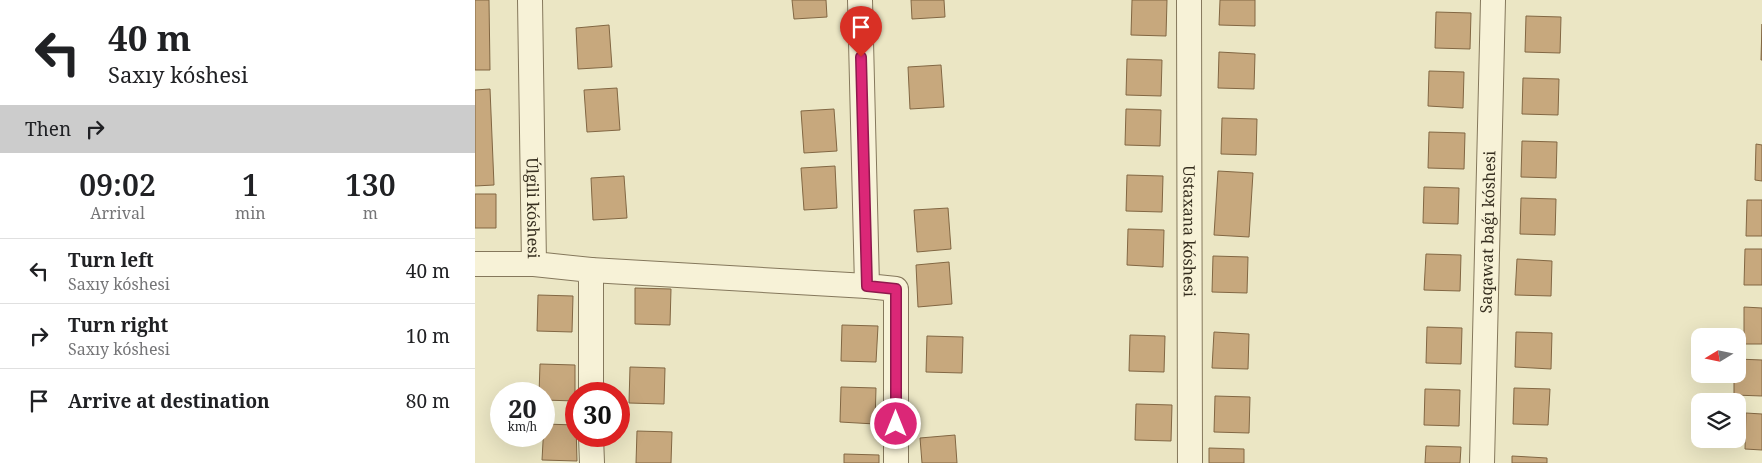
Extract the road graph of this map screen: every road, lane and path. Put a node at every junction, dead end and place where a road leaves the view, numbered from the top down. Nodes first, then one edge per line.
1 (530, 0) edge
2 (859, 0) edge
3 (1189, 0) edge
4 (1493, 0) edge
5 (475, 264) edge
6 (534, 264) junction
7 (591, 270) junction
8 (867, 286) junction
9 (591, 382) edge
10 (591, 447) edge
11 (591, 463) edge
12 (896, 463) edge
13 (1191, 463) edge
14 (1482, 463) edge

1 - 6 street, Úlgili kóshesi
2 - 8 street
3 - 13 street, Ustaxana kóshesi
4 - 14 street, Saqawat baǵı kóshesi
5 - 6 street
6 - 7 street, Úlgili kóshesi
7 - 8 street, Úlgili kóshesi
7 - 9 street
8 - 12 street, Úlgili kóshesi
10 - 11 street

